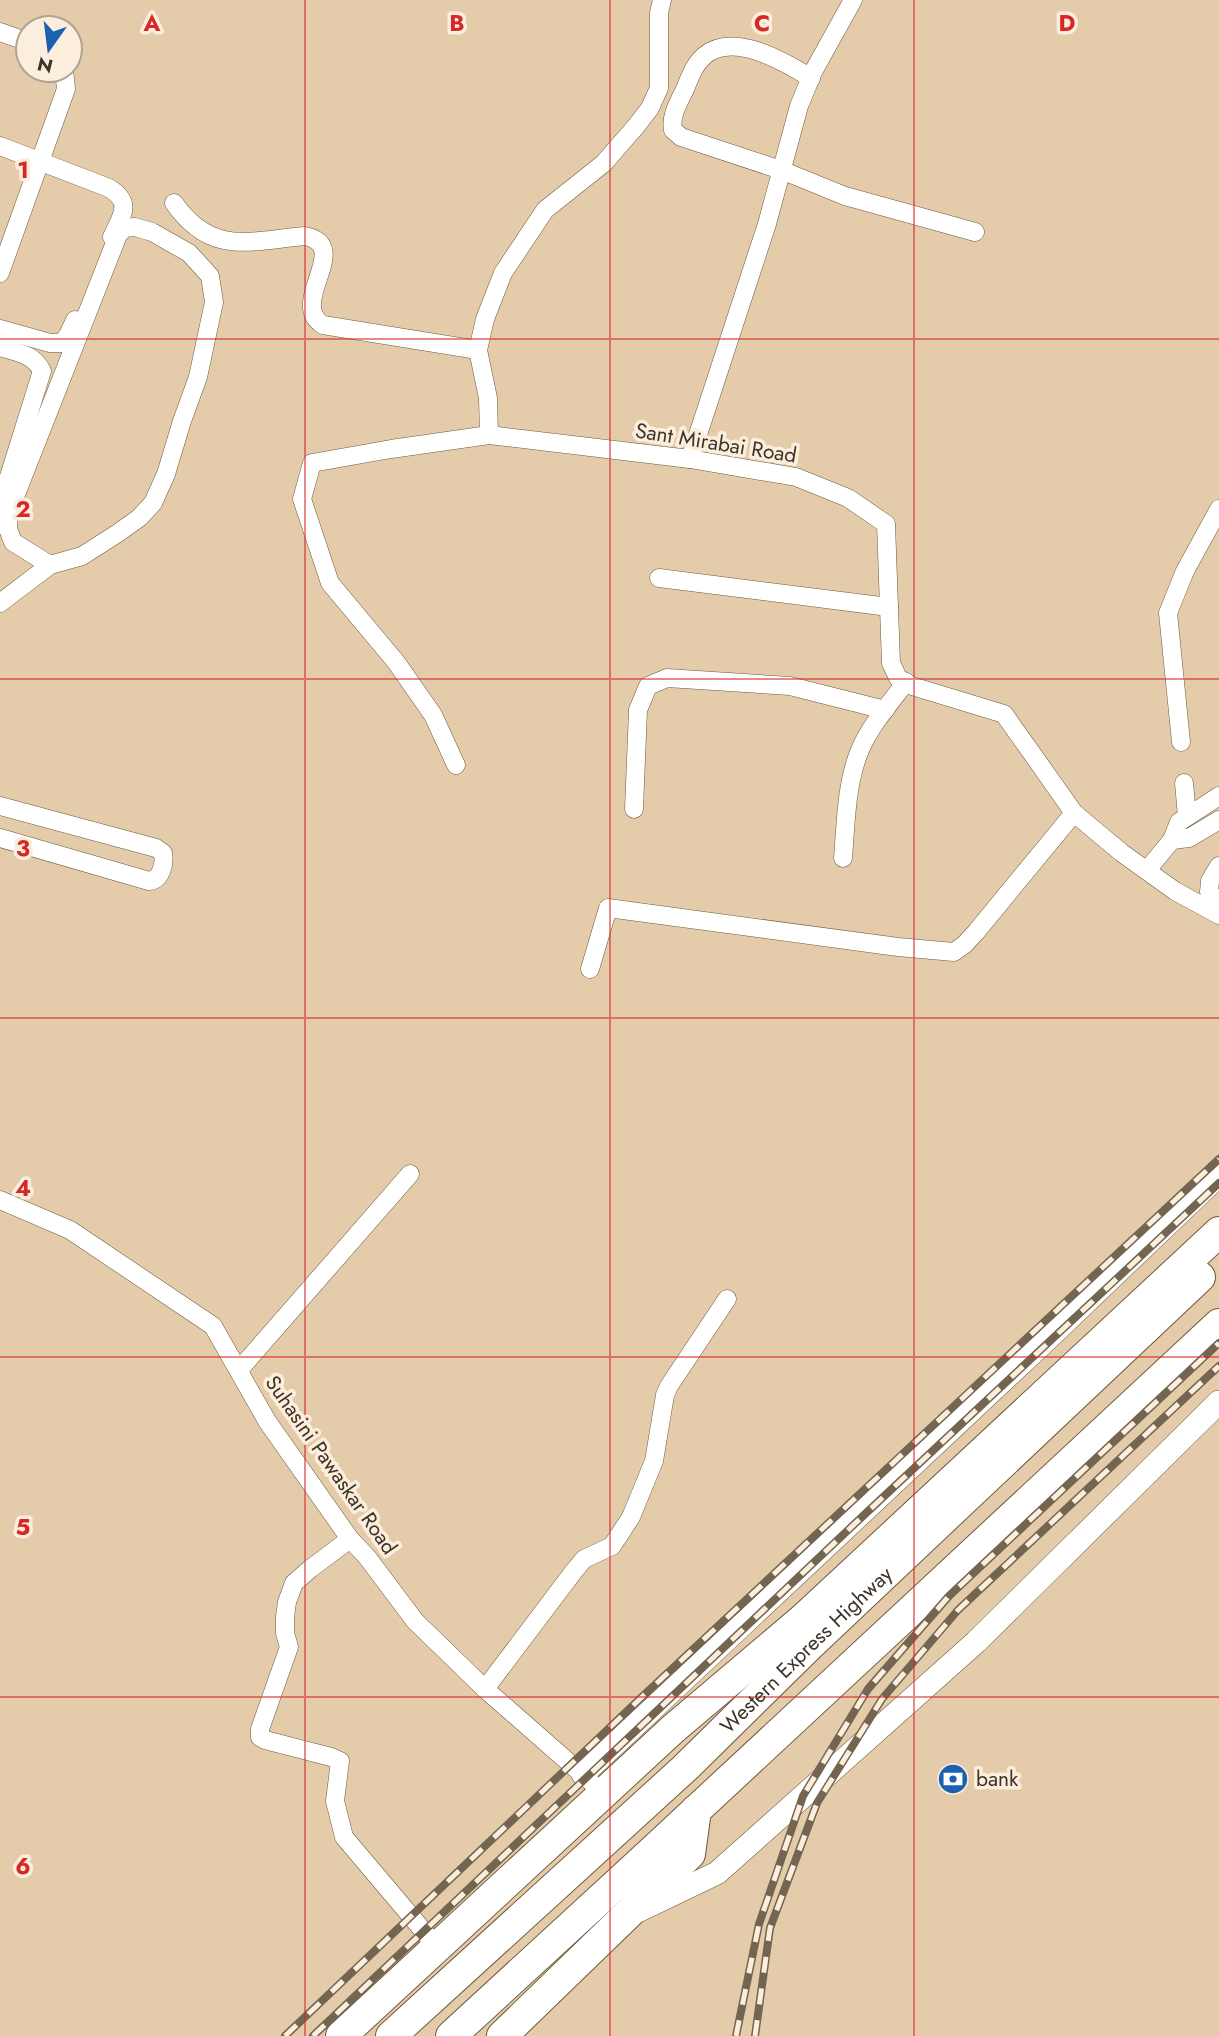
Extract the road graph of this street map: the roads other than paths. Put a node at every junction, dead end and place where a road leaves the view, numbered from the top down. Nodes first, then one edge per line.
1 (662, 0) edge
2 (853, 0) edge
3 (811, 79) junction
4 (65, 84) edge
5 (0, 146) edge
6 (40, 160) junction
7 (781, 170) junction
8 (174, 203) dead end
9 (975, 232) dead end
10 (0, 273) edge
11 (0, 329) edge
12 (0, 347) edge
13 (478, 350) junction
14 (489, 428) junction
15 (690, 459) junction
16 (0, 505) edge
17 (1219, 509) edge
18 (50, 565) junction
19 (659, 578) dead end
20 (0, 603) edge
21 (889, 607) junction
22 (906, 682) junction
23 (885, 710) junction
24 (1181, 742) dead end
25 (456, 765) dead end
26 (1184, 783) dead end
27 (1219, 796) edge
28 (0, 806) edge
29 (634, 810) dead end
30 (1074, 813) junction
31 (33, 815) junction
32 (1187, 816) junction
33 (1219, 820) edge
34 (0, 838) edge
35 (1172, 840) junction
36 (25, 845) junction
37 (843, 858) dead end
38 (1147, 870) junction
39 (1215, 874) edge
40 (1175, 891) junction
41 (1219, 902) edge
42 (1219, 915) edge
43 (590, 969) dead end
44 (410, 1174) dead end
45 (1219, 1175) edge
46 (0, 1200) edge
47 (1219, 1232) edge
48 (1219, 1259) edge
49 (727, 1299) dead end
50 (1219, 1324) edge
51 (239, 1370) junction
52 (1219, 1402) edge
53 (351, 1539) junction
54 (485, 1689) junction
55 (593, 1784) junction
56 (654, 1795) junction
57 (696, 1810) junction
58 (626, 1917) junction
59 (437, 1947) junction
60 (341, 2036) edge
61 (391, 2036) edge
62 (451, 2036) edge
63 (502, 2036) edge

1 - 13 street
2 - 3 street
3 - 7 street
3 - 7 street
4 - 6 street
5 - 6 street
6 - 10 street
6 - 11 street
7 - 9 street
7 - 15 street
8 - 13 street
12 - 16 street
13 - 14 street
14 - 15 street, Sant Mirabai Road
14 - 25 street, Sant Mirabai Road
15 - 21 street, Sant Mirabai Road
17 - 24 street
18 - 18 street
18 - 20 street
19 - 21 street
21 - 22 street, Sant Mirabai Road
22 - 23 street
22 - 30 street
23 - 29 street
23 - 37 street
26 - 32 street
27 - 32 street
28 - 31 street
30 - 38 street
30 - 43 street
31 - 36 street
31 - 36 street
32 - 35 street
33 - 35 street
34 - 36 street
35 - 38 street
38 - 40 street
39 - 40 street
39 - 41 street
40 - 42 street
44 - 51 street
45 - 55 street
46 - 51 street, Suhasini Pawaskar Road
47 - 55 highway
48 - 56 highway, Western Express Highway
49 - 54 street
50 - 57 highway, Western Express Highway
51 - 53 street, Suhasini Pawaskar Road
52 - 58 street
53 - 54 street, Suhasini Pawaskar Road
53 - 59 street
54 - 55 street, Suhasini Pawaskar Road
55 - 56 highway
55 - 59 highway
56 - 61 highway, Western Express Highway
57 - 58 highway
57 - 62 highway, Western Express Highway
58 - 63 highway
59 - 60 highway

